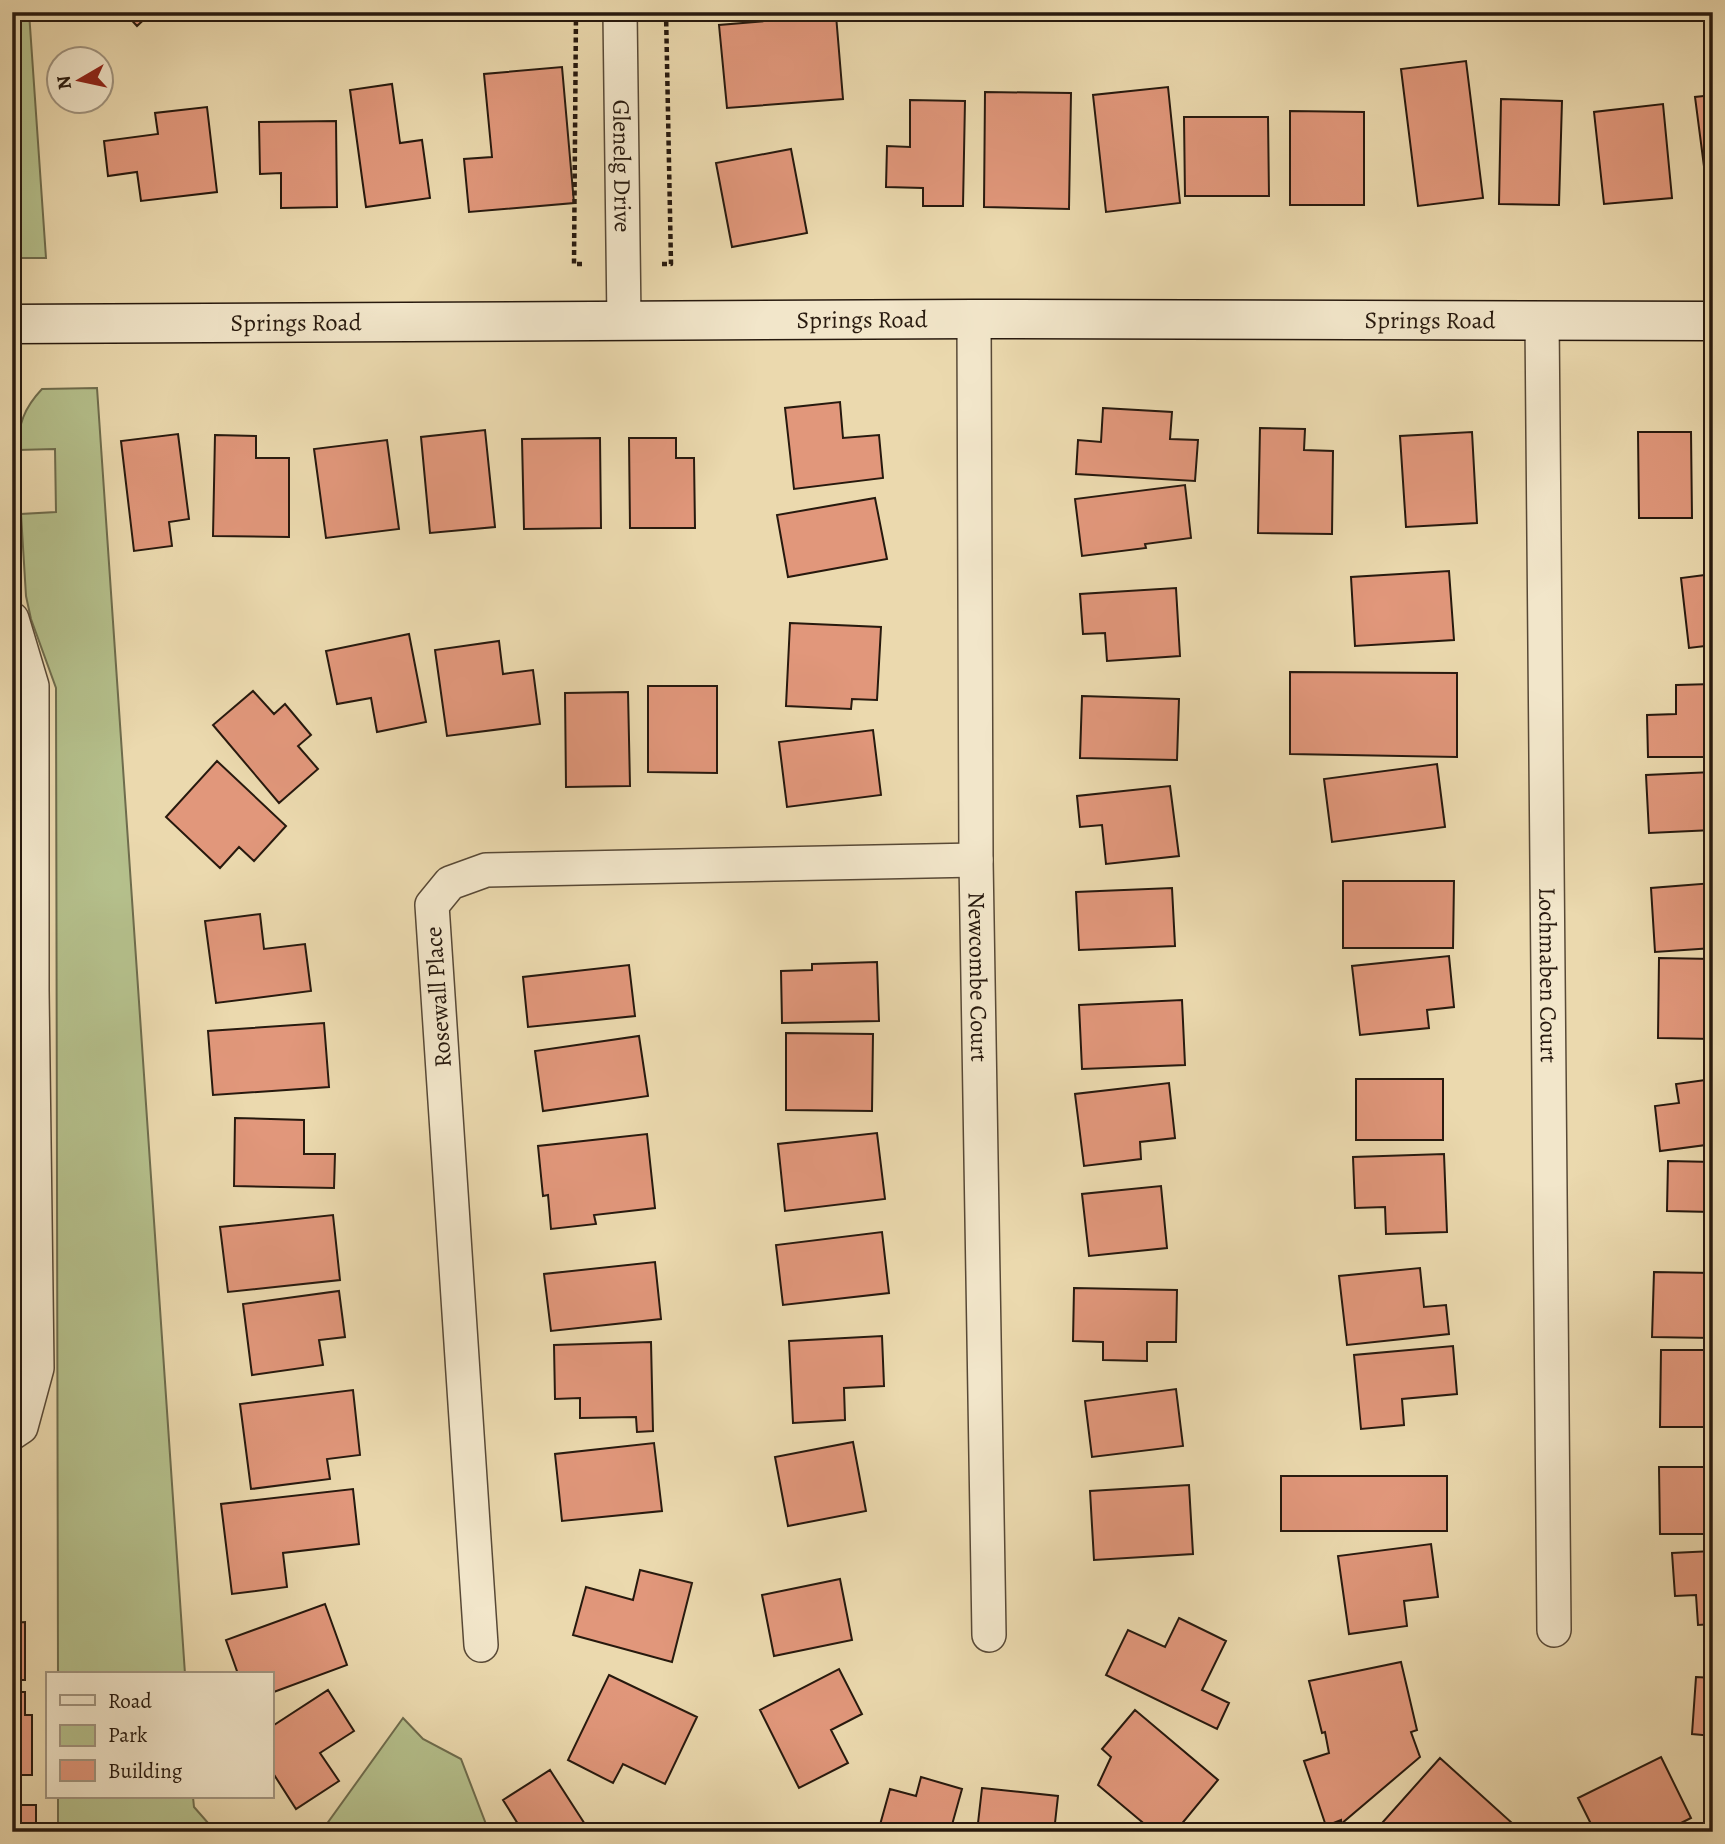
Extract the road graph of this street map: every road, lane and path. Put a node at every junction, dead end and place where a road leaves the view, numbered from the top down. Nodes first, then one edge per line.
1 (576, 12) edge
2 (620, 12) edge
3 (623, 264) junction
4 (974, 319) junction
5 (1542, 319) junction
6 (624, 321) junction
7 (1713, 321) edge
8 (12, 324) edge
9 (12, 619) edge
10 (976, 860) junction
11 (22, 991) edge
12 (24, 1282) edge
13 (12, 1433) edge
14 (1554, 1630) dead end
15 (989, 1635) dead end
16 (481, 1644) dead end

1 - 3 path
2 - 3 street, Glenelg Drive
3 - 6 street, Glenelg Drive
4 - 5 main road, Springs Road
4 - 6 main road, Springs Road
4 - 10 street, Newcombe Court
5 - 7 main road, Springs Road
5 - 14 street, Lochmaben Court
6 - 8 main road, Springs Road
9 - 11 street
10 - 15 street, Newcombe Court
10 - 16 street, Rosewall Place
11 - 12 street
12 - 13 street

